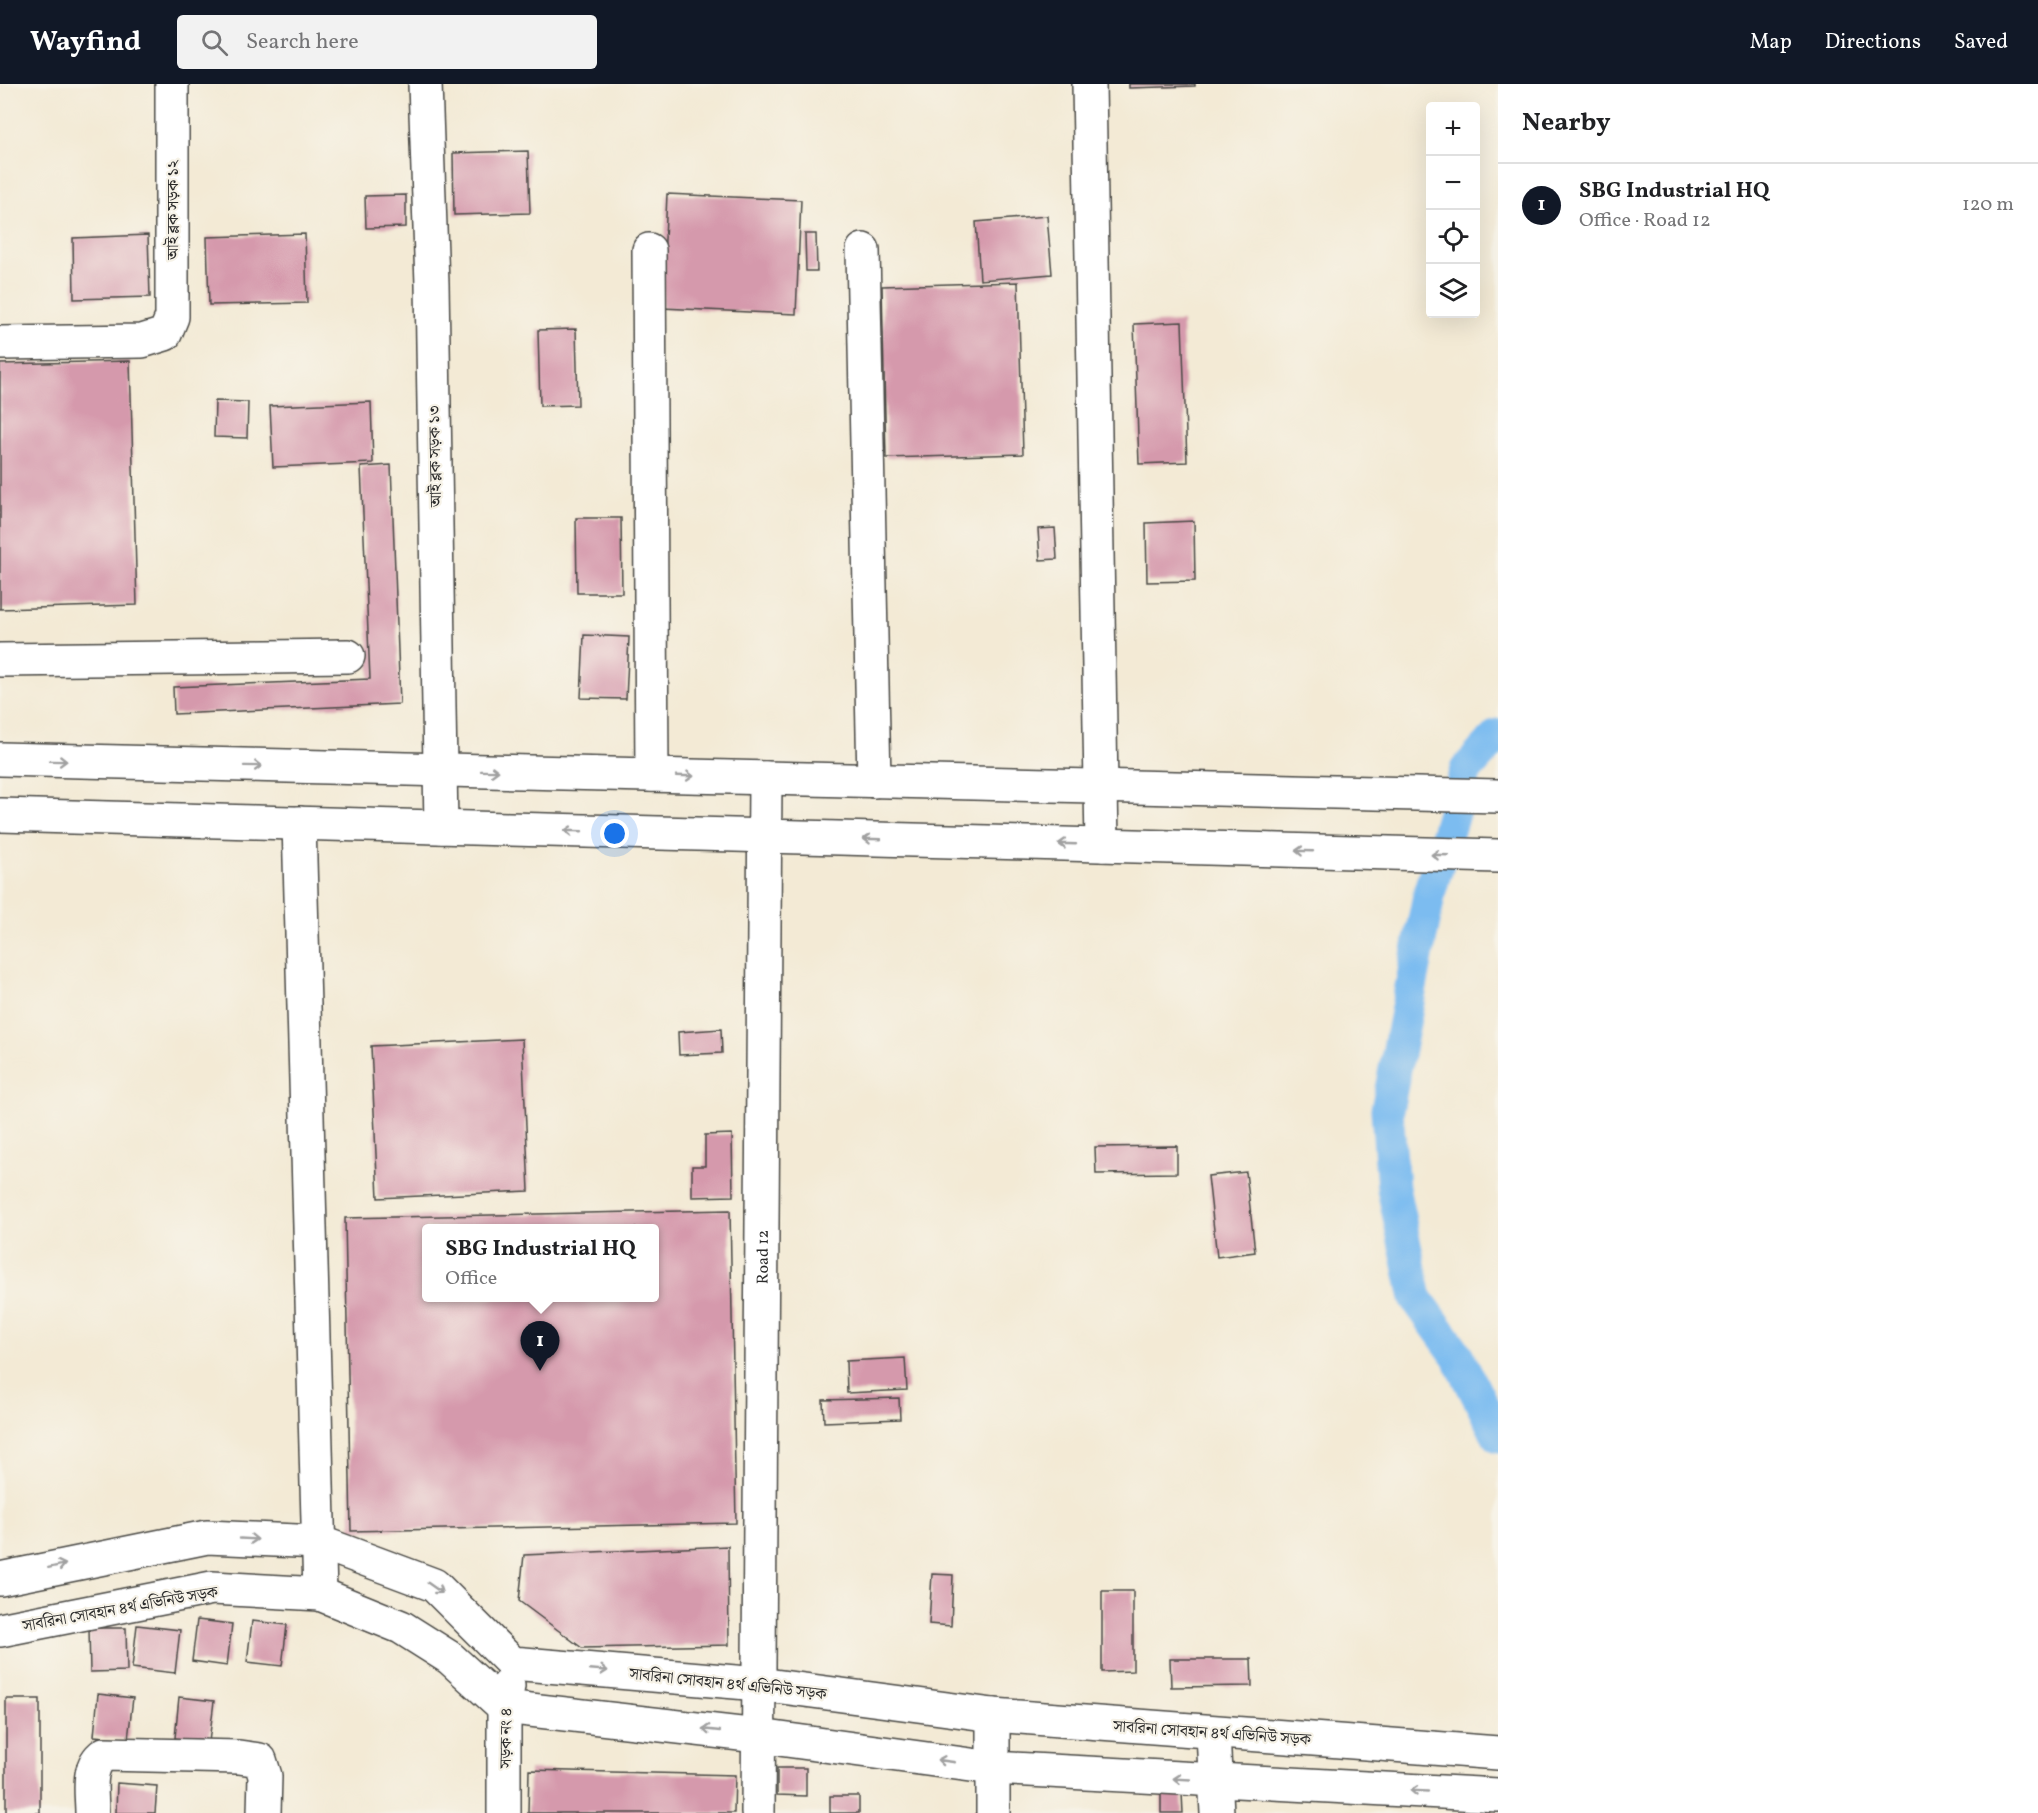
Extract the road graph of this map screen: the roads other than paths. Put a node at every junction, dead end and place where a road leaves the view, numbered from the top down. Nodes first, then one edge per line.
1 (172, 84) edge
2 (425, 84) edge
3 (1089, 84) edge
4 (649, 250) dead end
5 (863, 250) dead end
6 (0, 343) edge
7 (348, 656) dead end
8 (0, 660) edge
9 (0, 759) edge
10 (439, 770) junction
11 (652, 775) junction
12 (765, 778) junction
13 (874, 781) junction
14 (1100, 786) junction
15 (1498, 796) edge
16 (0, 815) edge
17 (298, 823) junction
18 (441, 827) junction
19 (765, 836) junction
20 (1102, 845) junction
21 (1498, 856) edge
22 (319, 1542) junction
23 (0, 1579) edge
24 (320, 1594) junction
25 (0, 1630) edge
26 (512, 1663) junction
27 (759, 1684) junction
28 (504, 1707) junction
29 (993, 1714) junction
30 (1212, 1733) junction
31 (758, 1736) junction
32 (1454, 1751) junction
33 (1498, 1753) edge
34 (993, 1768) junction
35 (1215, 1781) junction
36 (1498, 1795) edge
37 (1455, 1803) edge
38 (92, 1813) edge
39 (264, 1813) edge
40 (504, 1813) edge
41 (758, 1813) edge
42 (993, 1813) edge
43 (1217, 1813) edge

1 - 6 street, আই ব্লক সড়ক ১২
2 - 10 street, আই ব্লক সড়ক ১৩
3 - 14 street
4 - 11 street
5 - 13 street
7 - 8 street
9 -> 10 street
10 -> 11 street
10 - 18 street, আই ব্লক সড়ক ১৩
11 -> 12 street
12 - 13 street
12 - 19 street, Road 12
13 - 14 street
14 - 15 street
14 - 20 street
16 - 17 street
17 - 18 street
17 - 22 street
19 -> 18 street
20 -> 19 street
19 - 27 street, Road 12
21 -> 20 street
23 -> 22 street
22 - 24 street
22 -> 26 street
24 - 25 street, সাবরিনা সোবহান ৪র্থ এভিনিউ সড়ক
24 - 28 street, সাবরিনা সোবহান ৪র্থ এভিনিউ সড়ক
26 -> 27 street, সাবরিনা সোবহান ৪র্থ এভিনিউ সড়ক
26 - 28 street, সড়ক নং ৪
27 - 29 street, সাবরিনা সোবহান ৪র্থ এভিনিউ সড়ক
27 - 31 street, Road 12
31 -> 28 street
28 - 40 street, সড়ক নং ৪
29 - 30 street, সাবরিনা সোবহান ৪র্থ এভিনিউ সড়ক
29 - 34 street
30 - 32 street, সাবরিনা সোবহান ৪র্থ এভিনিউ সড়ক
30 - 35 street
34 -> 31 street
31 - 41 street, Road 12
32 - 33 street, সাবরিনা সোবহান ৪র্থ এভিনিউ সড়ক
32 - 37 street
35 -> 34 street
34 - 42 street
37 -> 35 street
35 - 43 street
36 - 37 street
38 - 39 street

